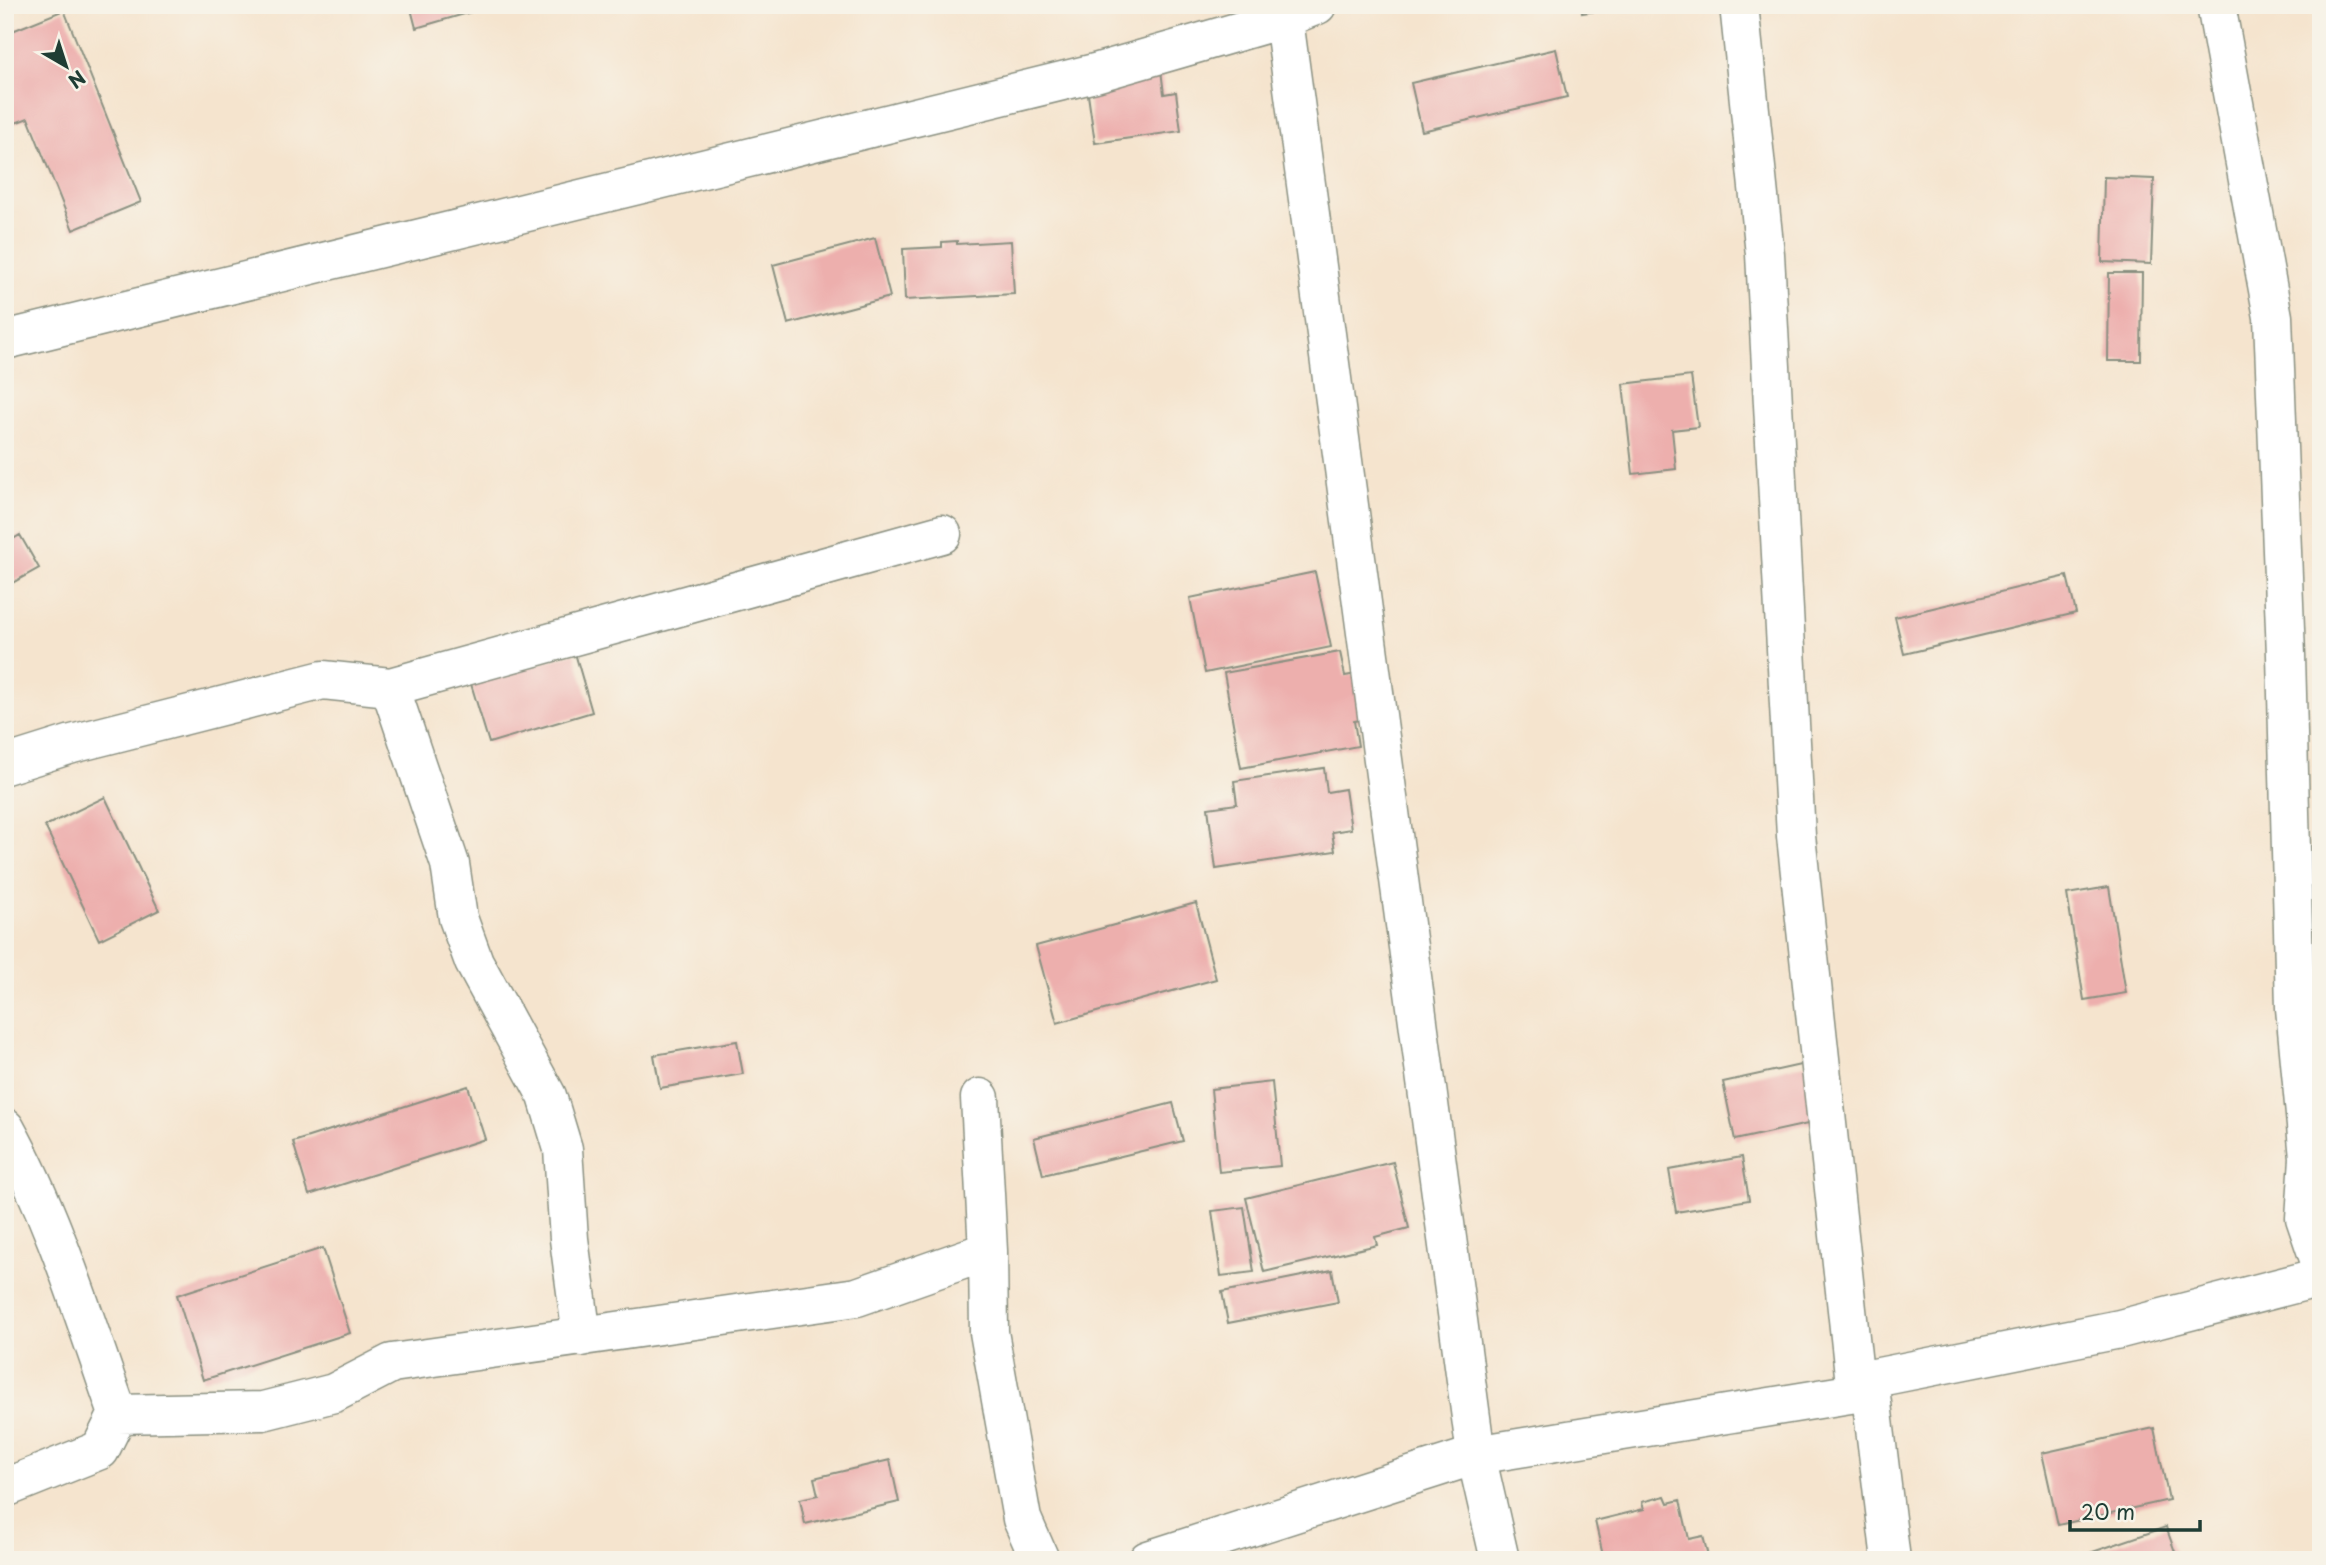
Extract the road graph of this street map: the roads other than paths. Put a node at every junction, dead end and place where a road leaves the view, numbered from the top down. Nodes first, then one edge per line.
1 (1317, 5) edge
2 (1739, 5) edge
3 (2216, 5) edge
4 (1282, 12) edge
5 (5, 340) edge
6 (943, 534) dead end
7 (390, 687) junction
8 (5, 765) edge
9 (980, 1098) dead end
10 (5, 1128) edge
11 (988, 1251) junction
12 (2321, 1265) edge
13 (2321, 1277) edge
14 (582, 1337) junction
15 (1863, 1386) junction
16 (118, 1414) junction
17 (1476, 1455) junction
18 (5, 1488) edge
19 (1040, 1560) edge
20 (1148, 1560) edge
21 (1500, 1560) edge
22 (1891, 1560) edge

1 - 4 street
2 - 15 street
3 - 12 street
4 - 5 street
4 - 17 street
6 - 7 street
7 - 8 street
7 - 14 street
9 - 11 street
10 - 16 street
11 - 14 street
11 - 19 street
13 - 15 street
14 - 16 street
15 - 17 street
15 - 22 street
16 - 18 street
17 - 20 street
17 - 21 street

